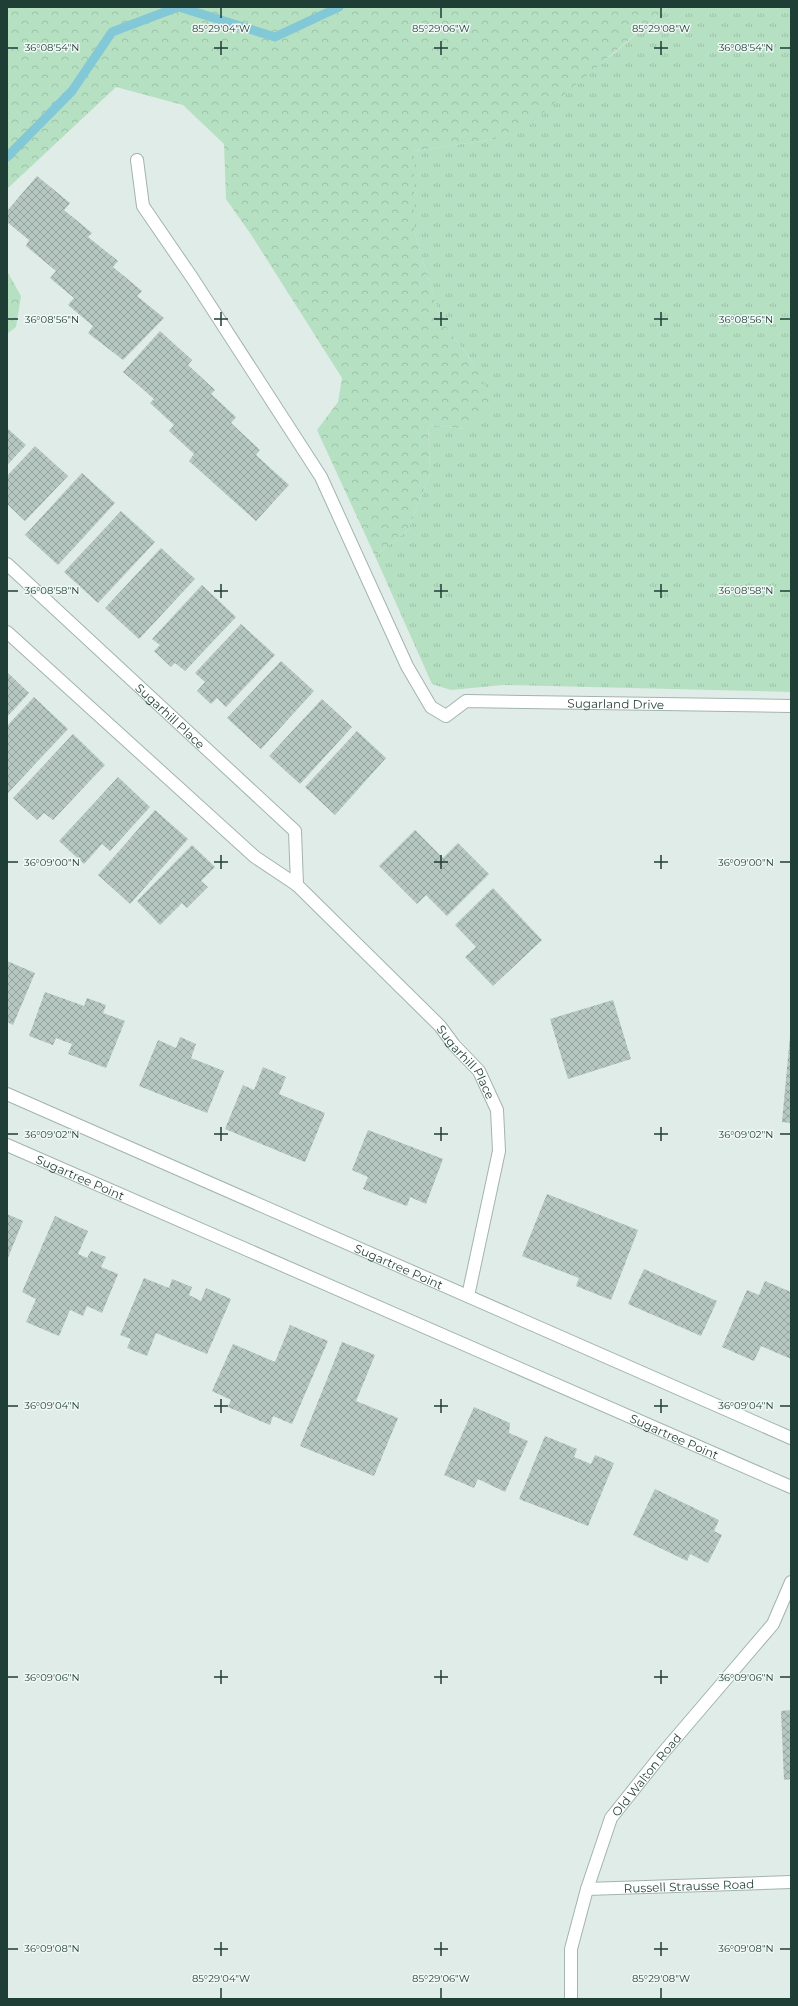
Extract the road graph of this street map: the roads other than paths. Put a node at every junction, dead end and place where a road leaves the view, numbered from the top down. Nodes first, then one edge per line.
1 (137, 160) dead end
2 (7, 564) edge
3 (7, 632) edge
4 (791, 706) edge
5 (297, 885) junction
6 (7, 1094) edge
7 (7, 1145) edge
8 (468, 1296) junction
9 (791, 1438) edge
10 (791, 1487) edge
11 (791, 1582) edge
12 (791, 1882) edge
13 (587, 1889) junction
14 (571, 1999) edge

1 - 4 street, Sugarland Drive
2 - 5 street, Sugarhill Place
3 - 5 street, Sugarhill Place
5 - 8 street, Sugarhill Place
6 - 8 street, Sugartree Point
7 - 10 street, Sugartree Point
8 - 9 street, Sugartree Point
11 - 13 street, Old Walton Road
12 - 13 street, Russell Strausse Road
13 - 14 street, Old Walton Road

